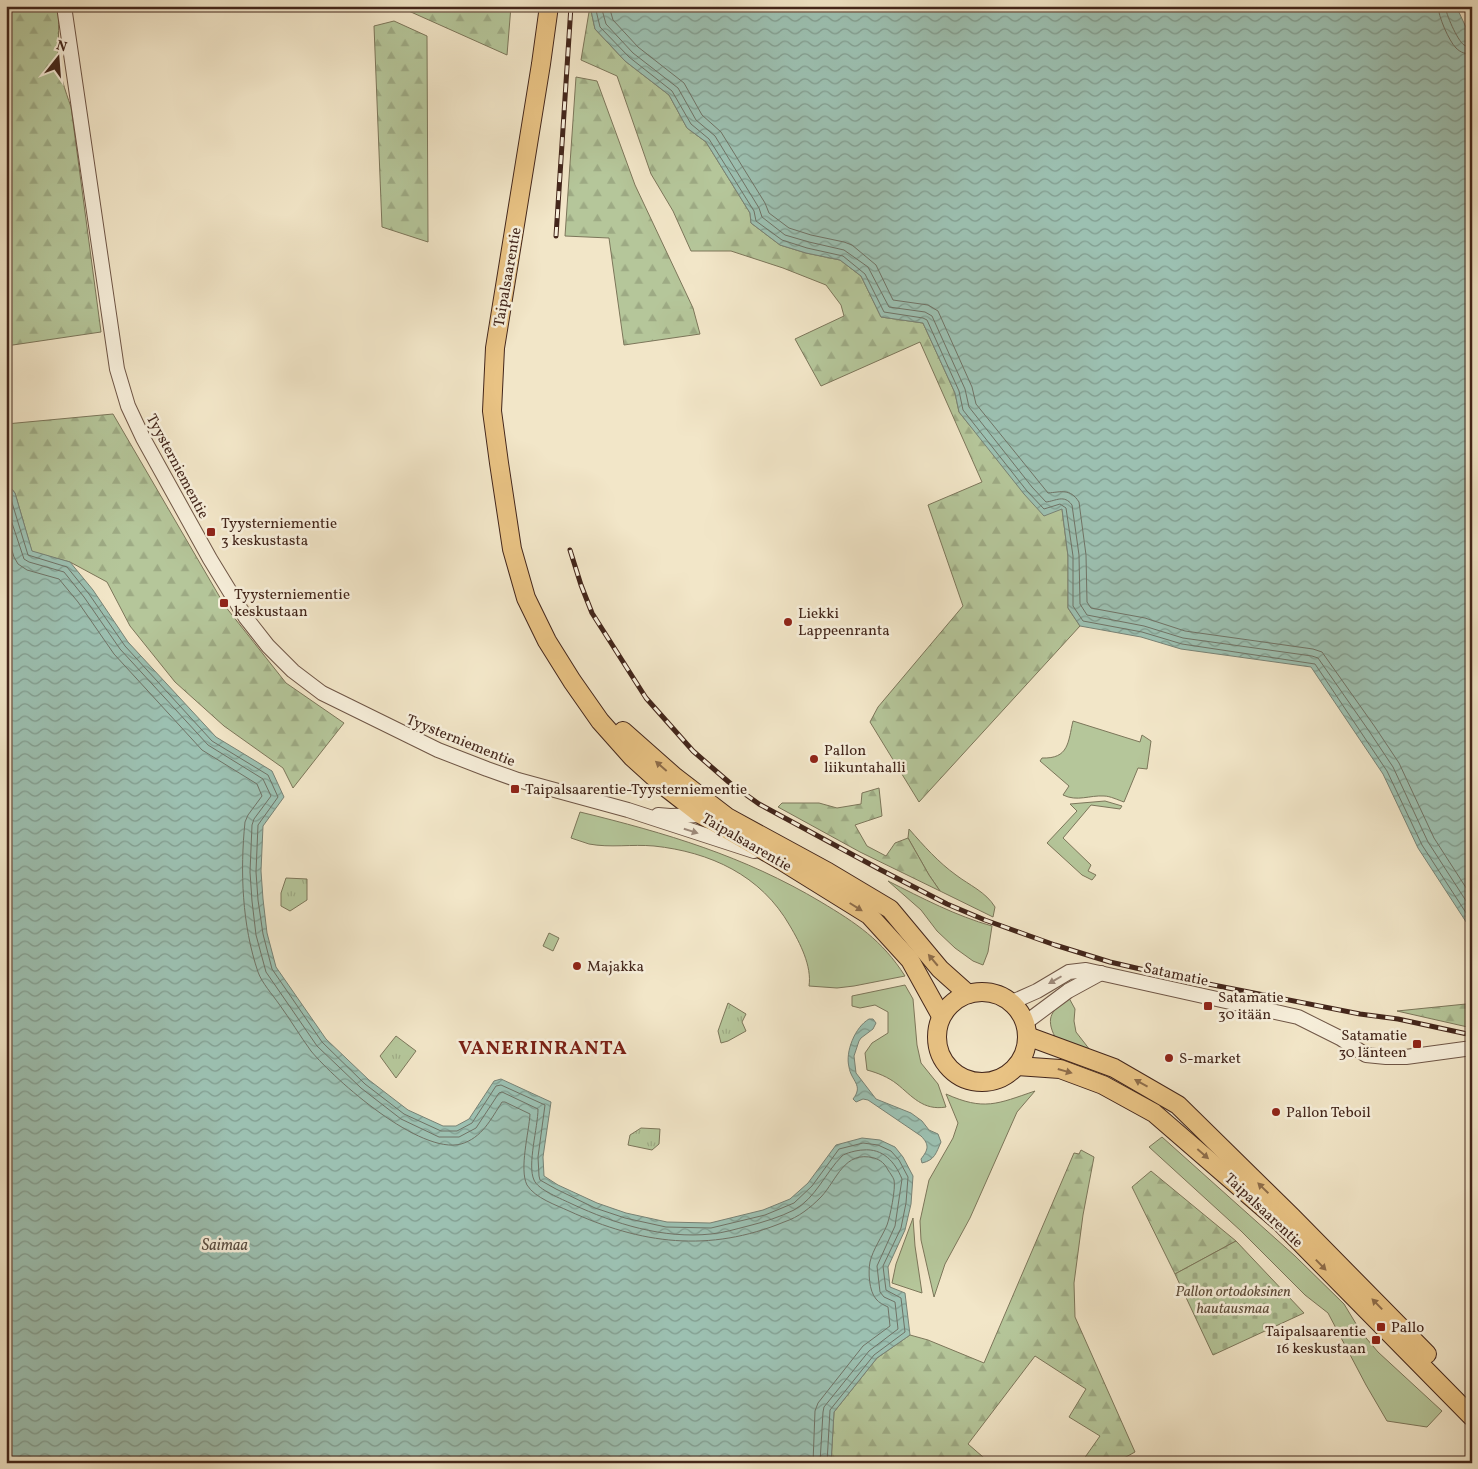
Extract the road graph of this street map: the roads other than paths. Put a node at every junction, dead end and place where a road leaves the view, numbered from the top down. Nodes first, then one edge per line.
1 (64, 6) edge
2 (549, 6) edge
3 (512, 549) junction
4 (628, 810) junction
5 (700, 814) junction
6 (727, 817) junction
7 (782, 861) junction
8 (1101, 973) junction
9 (968, 994) junction
10 (1010, 1003) junction
11 (941, 1016) junction
12 (1026, 1029) junction
13 (1472, 1048) edge
14 (1017, 1066) junction
15 (1472, 1402) edge
16 (1472, 1417) edge

1 - 4 street, Tyysterniementie
2 - 3 main road, Taipalsaarentie
3 - 5 main road, Taipalsaarentie
6 -> 3 main road, Taipalsaarentie
4 - 5 street, Tyysterniementie
4 -> 7 street, Tyysterniementie
5 - 6 street, Tyysterniementie
5 - 7 main road, Taipalsaarentie
9 -> 6 main road, Taipalsaarentie
7 -> 11 main road, Taipalsaarentie
8 -> 10 street, Satamatie
8 - 12 street
8 - 13 street, Satamatie
9 - 10 main road
9 - 11 main road
10 - 12 main road
11 - 14 main road
12 - 14 main road
15 -> 12 main road, Taipalsaarentie
14 -> 16 main road, Taipalsaarentie

